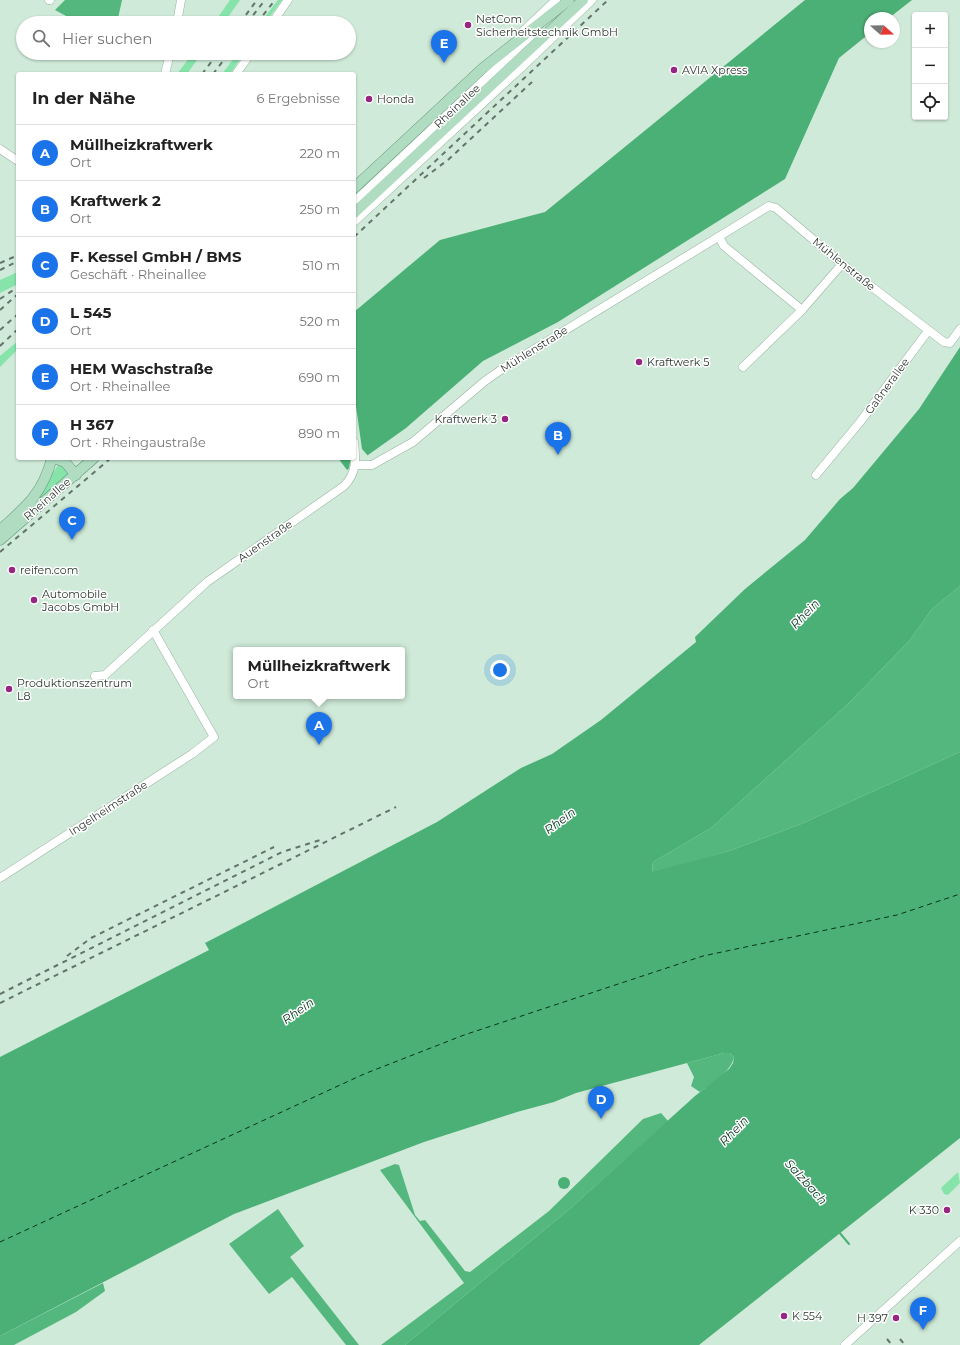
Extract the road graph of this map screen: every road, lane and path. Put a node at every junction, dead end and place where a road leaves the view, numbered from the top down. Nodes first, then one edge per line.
1 (181, 0) edge
2 (288, 0) edge
3 (569, 0) edge
4 (583, 0) edge
5 (592, 0) edge
6 (558, 5) edge
7 (178, 16) edge
8 (277, 16) edge
9 (526, 53) junction
10 (169, 60) edge
11 (246, 60) edge
12 (166, 72) edge
13 (237, 72) edge
14 (483, 103) junction
15 (0, 149) edge
16 (16, 160) edge
17 (356, 186) edge
18 (356, 200) edge
19 (356, 211) edge
20 (356, 220) edge
21 (719, 237) junction
22 (842, 264) junction
23 (802, 310) junction
24 (960, 329) edge
25 (928, 331) junction
26 (744, 367) dead end
27 (52, 460) edge
28 (59, 460) edge
29 (91, 460) edge
30 (356, 460) edge
31 (356, 465) junction
32 (76, 475) junction
33 (816, 475) dead end
34 (0, 530) edge
35 (0, 540) edge
36 (153, 630) junction
37 (95, 676) dead end
38 (0, 878) edge
39 (960, 1241) edge
40 (845, 1345) edge

1 - 7 street
2 - 8 street
3 - 6 main road, Rheinallee
4 - 9 main road, Rheinallee
5 - 14 street, Rheinallee
6 - 17 main road, Rheinallee
6 - 18 street, Rheinallee
9 - 14 street, Rheinallee
9 - 19 main road, Rheinallee
10 - 12 street
11 - 13 street
14 - 20 street, Rheinallee
15 - 16 street
21 - 22 street, Mühlenstraße
21 - 23 street
21 - 31 street, Mühlenstraße
22 - 23 street
22 - 25 street, Mühlenstraße
23 - 26 street
24 - 25 street
25 - 33 street, Gaßnerallee
27 - 34 main road, Rheinallee
28 - 32 main road
29 - 32 main road, Rheinallee
30 - 31 street
31 - 36 street, Auenstraße
32 - 35 main road, Rheinallee
36 - 37 street, Auenstraße
36 - 38 street, Ingelheimstraße
39 - 40 street

